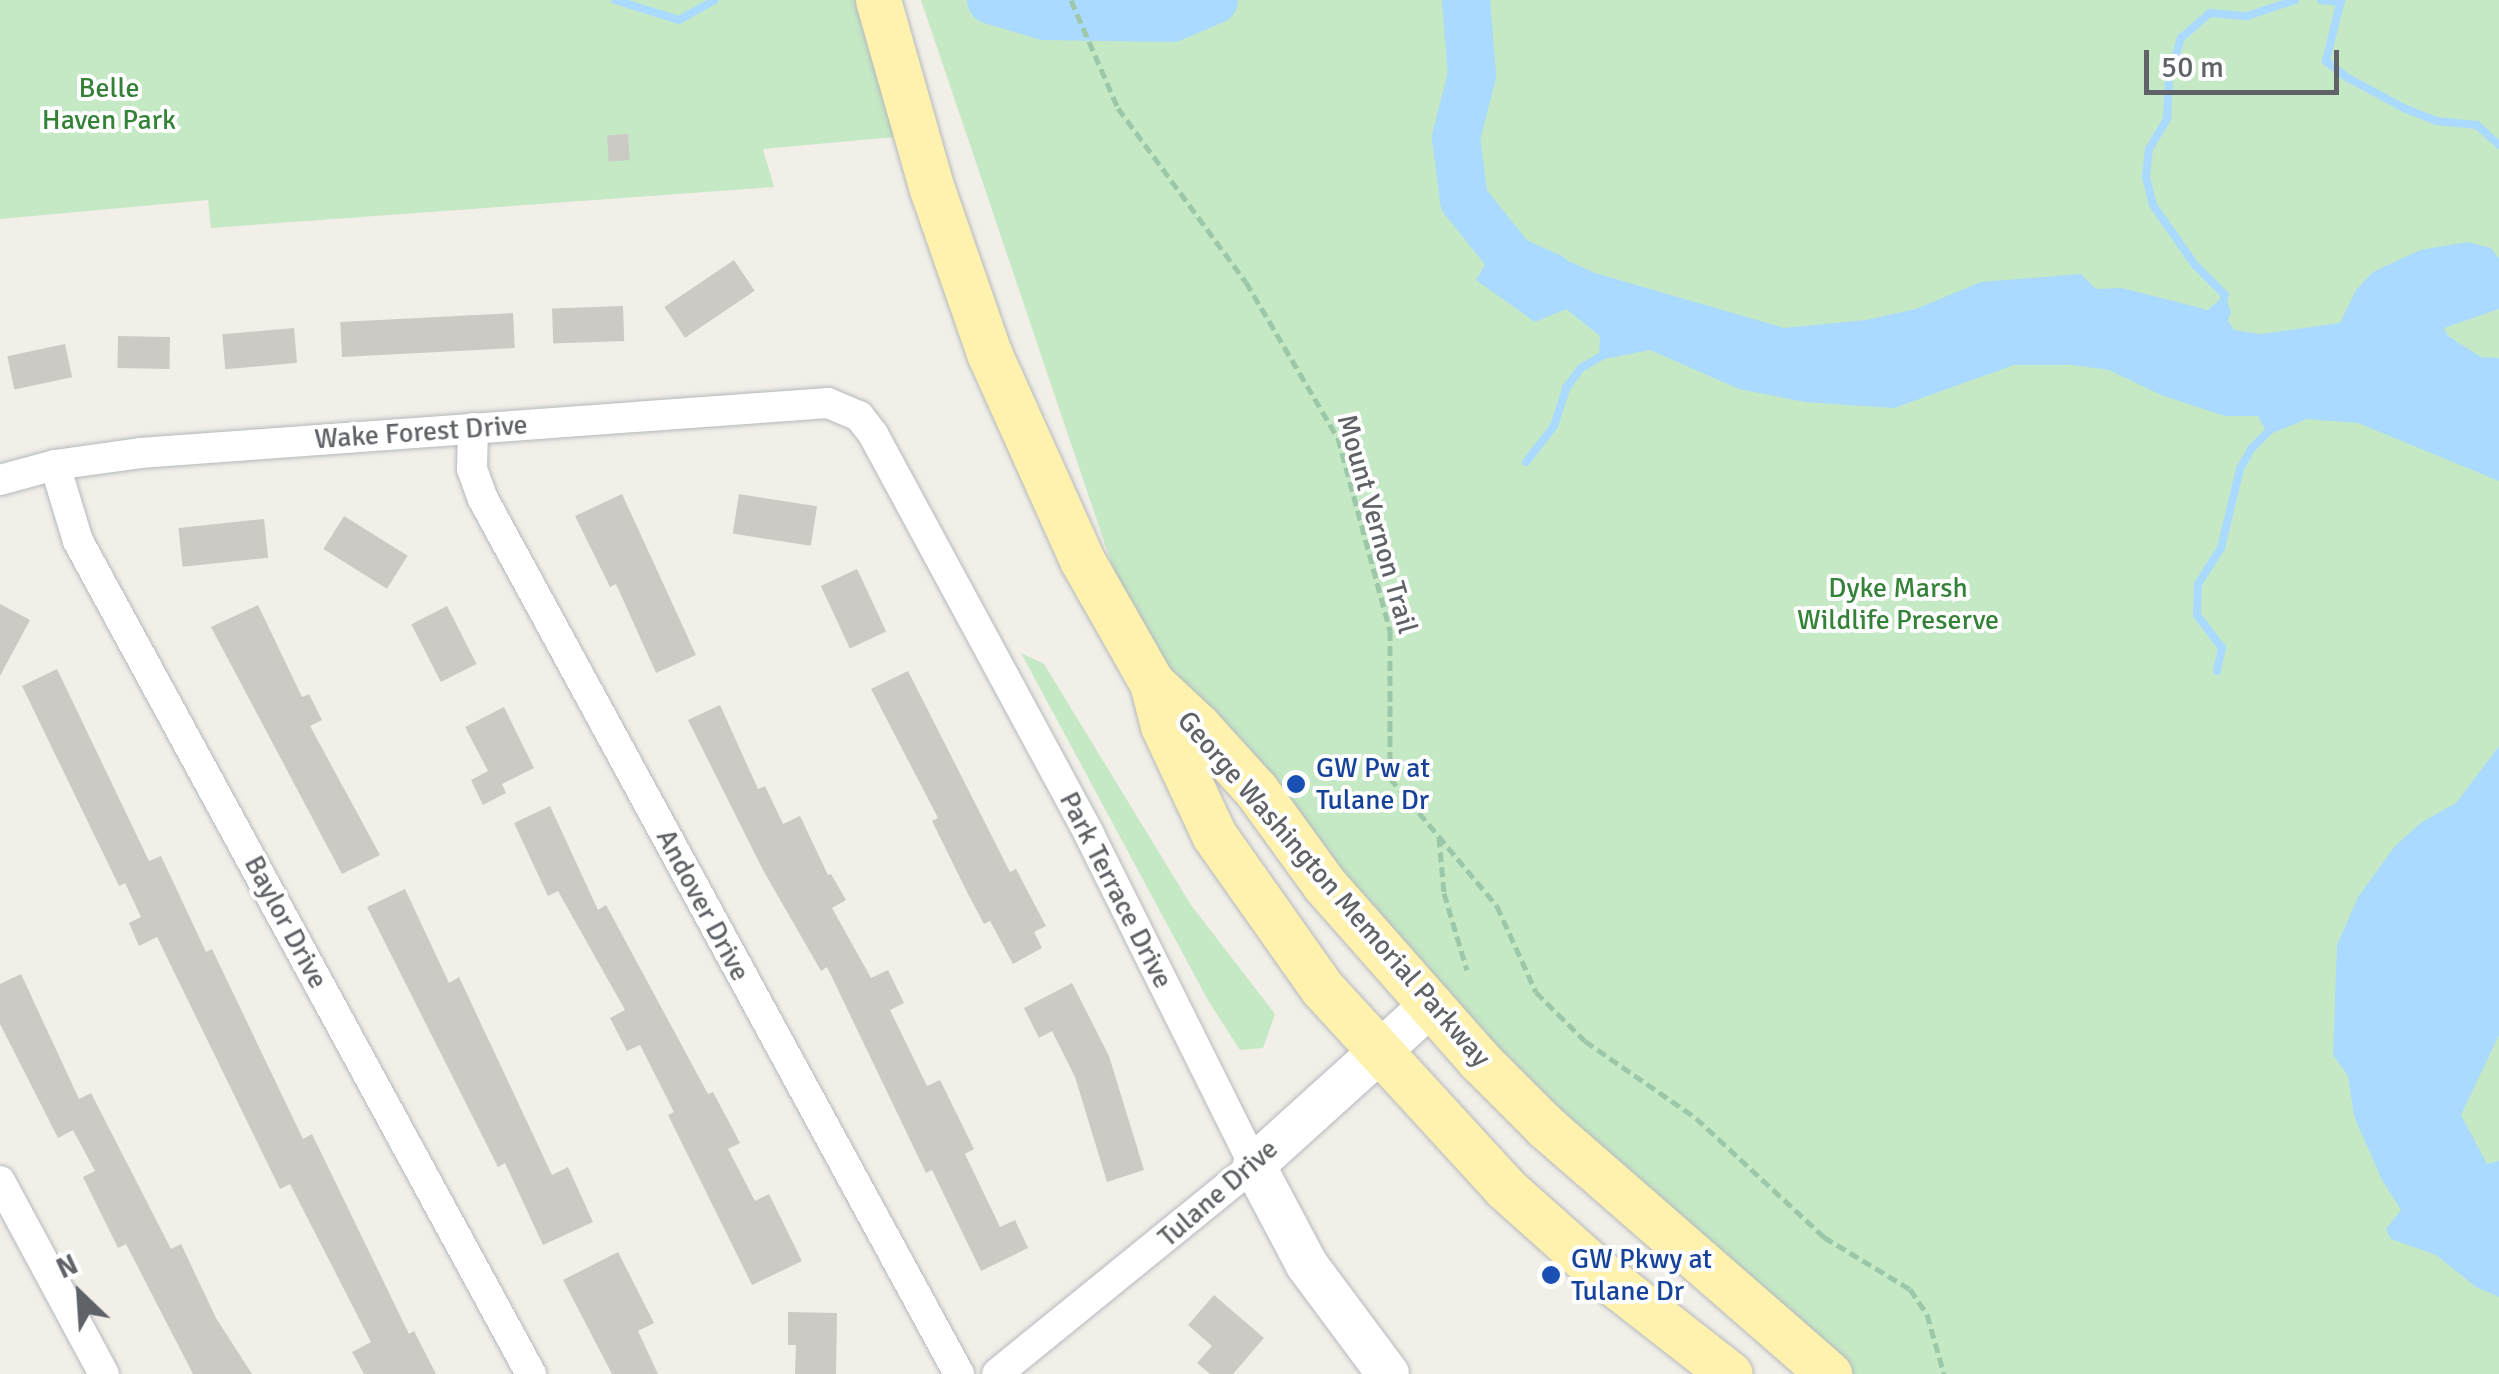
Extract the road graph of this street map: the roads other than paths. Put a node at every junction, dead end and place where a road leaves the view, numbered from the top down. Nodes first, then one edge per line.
1 (878, 0) edge
2 (844, 408) joint
3 (473, 428) junction
4 (54, 465) junction
5 (0, 480) edge
6 (1152, 683) junction
7 (1432, 1005) junction
8 (1378, 1050) junction
9 (1254, 1164) junction
10 (0, 1182) edge
11 (104, 1374) edge
12 (531, 1374) edge
13 (959, 1374) edge
14 (997, 1374) edge
15 (1388, 1374) edge
16 (1730, 1374) edge
17 (1829, 1374) edge

1 - 6 main road, George Washington Memorial Parkway
2 - 3 street, Wake Forest Drive
2 - 9 street, Park Terrace Drive
3 - 4 street, Wake Forest Drive
3 - 13 street, Andover Drive
4 - 5 street, Wake Forest Drive
4 - 12 street, Baylor Drive
6 - 7 main road, George Washington Memorial Parkway
6 - 8 main road, George Washington Memorial Parkway
7 - 8 street, Tulane Drive
7 - 17 main road, George Washington Memorial Parkway
8 - 9 street, Tulane Drive
8 - 16 main road, George Washington Memorial Parkway
9 - 14 street, Tulane Drive
9 - 15 street, Park Terrace Drive
10 - 11 street

